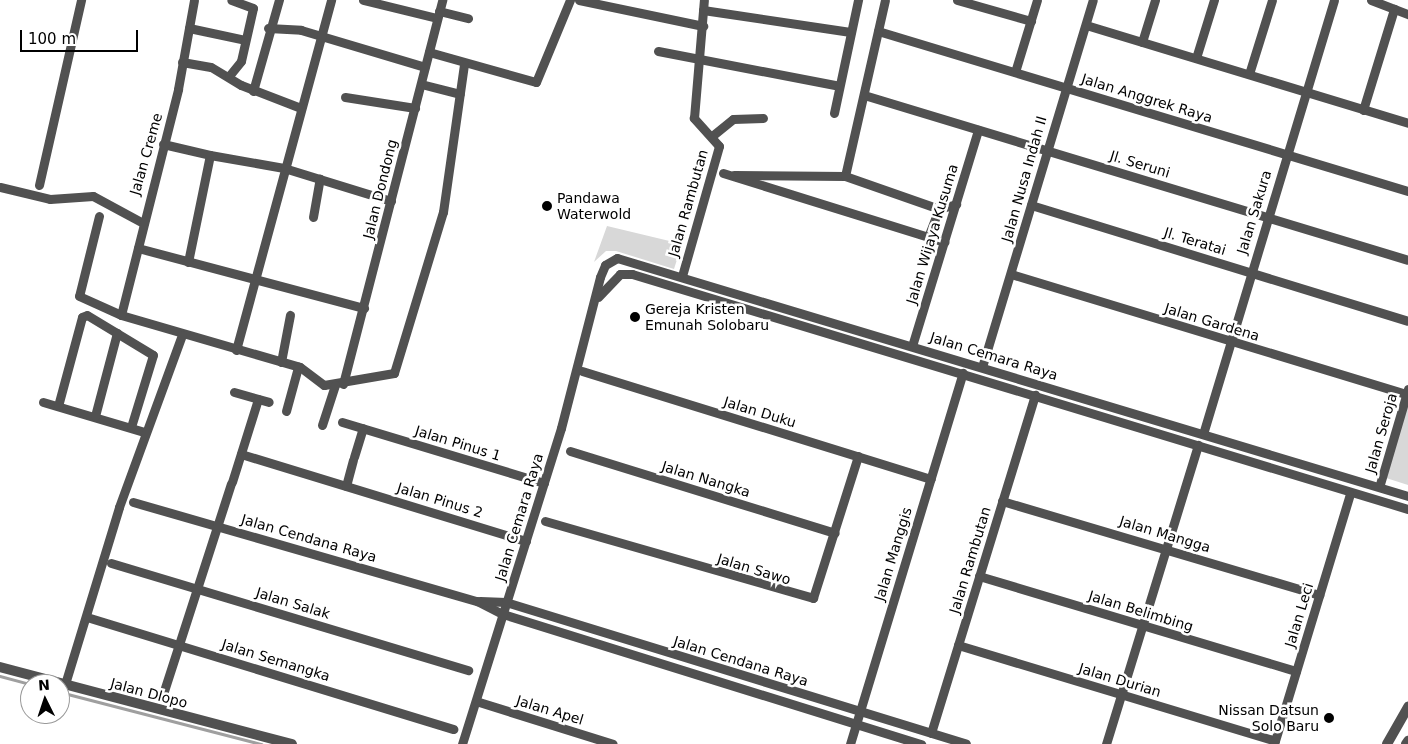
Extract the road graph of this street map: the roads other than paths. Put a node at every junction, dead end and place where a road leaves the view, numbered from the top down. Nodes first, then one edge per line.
1 (82, 0) edge
2 (194, 0) edge
3 (231, 0) edge
4 (279, 0) edge
5 (331, 0) edge
6 (363, 0) edge
7 (442, 0) edge
8 (570, 0) edge
9 (579, 0) edge
10 (704, 0) edge
11 (858, 0) edge
12 (885, 0) edge
13 (957, 0) edge
14 (1037, 0) edge
15 (1093, 0) edge
16 (1155, 0) edge
17 (1214, 0) edge
18 (1272, 0) edge
19 (1334, 0) edge
20 (1371, 0) edge
21 (245, 2) edge
22 (1394, 9) junction
23 (704, 10) junction
24 (438, 14) junction
25 (1408, 14) edge
26 (468, 18) dead end
27 (1031, 22) junction
28 (1086, 25) junction
29 (703, 26) junction
30 (188, 28) junction
31 (268, 28) junction
32 (878, 31) junction
33 (850, 32) junction
34 (321, 38) junction
35 (245, 40) junction
36 (1142, 42) junction
37 (658, 51) dead end
38 (429, 52) junction
39 (1196, 58) junction
40 (700, 60) junction
41 (182, 62) junction
42 (464, 64) junction
43 (425, 68) junction
44 (1016, 72) junction
45 (1249, 74) junction
46 (229, 76) junction
47 (421, 84) junction
48 (839, 86) junction
49 (1066, 87) junction
50 (253, 91) junction
51 (460, 94) junction
52 (1306, 94) junction
53 (864, 95) junction
54 (345, 97) dead end
55 (302, 108) junction
56 (415, 108) junction
57 (1363, 110) junction
58 (834, 114) dead end
59 (763, 118) dead end
60 (1408, 123) edge
61 (978, 130) junction
62 (712, 136) junction
63 (163, 144) junction
64 (1047, 150) junction
65 (1286, 154) junction
66 (210, 155) junction
67 (284, 168) junction
68 (723, 172) dead end
69 (734, 175) junction
70 (845, 176) junction
71 (320, 179) junction
72 (39, 184) dead end
73 (0, 187) edge
74 (1408, 191) edge
75 (391, 201) junction
76 (956, 204) junction
77 (1031, 205) junction
78 (939, 209) junction
79 (99, 216) dead end
80 (313, 217) dead end
81 (1267, 217) junction
82 (141, 222) junction
83 (928, 237) junction
84 (944, 242) junction
85 (138, 248) junction
86 (1408, 260) edge
87 (188, 262) junction
88 (672, 272) junction
89 (1250, 272) junction
90 (1011, 274) junction
91 (682, 276) junction
92 (255, 279) junction
93 (668, 284) junction
94 (598, 297) junction
95 (364, 308) junction
96 (290, 315) dead end
97 (121, 316) junction
98 (1408, 321) edge
99 (855, 328) junction
100 (117, 333) junction
101 (182, 335) junction
102 (851, 338) junction
103 (1229, 341) junction
104 (912, 346) junction
105 (236, 350) junction
106 (281, 362) junction
107 (298, 367) junction
108 (982, 367) junction
109 (582, 371) dead end
110 (963, 373) junction
111 (339, 384) junction
112 (1407, 391) edge
113 (234, 392) dead end
114 (1035, 395) junction
115 (1077, 395) junction
116 (258, 400) junction
117 (43, 402) dead end
118 (269, 402) dead end
119 (58, 406) junction
120 (1074, 407) junction
121 (286, 411) dead end
122 (95, 416) junction
123 (342, 422) dead end
124 (322, 425) dead end
125 (132, 427) junction
126 (363, 428) junction
127 (144, 432) junction
128 (1203, 434) junction
129 (1198, 445) junction
130 (570, 451) dead end
131 (241, 454) junction
132 (858, 456) junction
133 (931, 478) junction
134 (544, 483) junction
135 (1380, 484) dead end
136 (346, 486) junction
137 (1350, 494) dead end
138 (1408, 496) edge
139 (1002, 501) junction
140 (133, 502) dead end
141 (1408, 509) edge
142 (545, 521) dead end
143 (217, 525) junction
144 (835, 533) junction
145 (526, 541) junction
146 (1167, 549) junction
147 (111, 563) dead end
148 (979, 576) junction
149 (196, 588) junction
150 (1319, 595) junction
151 (477, 601) junction
152 (508, 602) junction
153 (504, 615) junction
154 (90, 618) dead end
155 (1143, 627) junction
156 (179, 646) junction
157 (958, 646) junction
158 (681, 658) junction
159 (0, 667) edge
160 (678, 668) junction
161 (468, 670) dead end
162 (1296, 671) junction
163 (27, 674) edge
164 (68, 674) edge
165 (70, 685) edge
166 (163, 694) dead end
167 (1122, 695) junction
168 (479, 702) dead end
169 (1408, 707) edge
170 (859, 712) junction
171 (856, 724) junction
172 (454, 729) dead end
173 (931, 734) junction
174 (1274, 743) edge
175 (292, 744) edge
176 (462, 744) edge
177 (613, 744) edge
178 (850, 744) edge
179 (921, 744) edge
180 (966, 744) edge
181 (1106, 744) edge
182 (1387, 744) edge

1 - 72 street
2 - 30 street, Jalan Creme
3 - 21 street
4 - 31 street
5 - 34 street
6 - 24 street
7 - 24 street, Jalan Dondong
8 - 42 street
9 - 29 street
10 - 23 street, Jalan Rambutan
11 - 33 street
12 - 32 street
13 - 27 street
14 - 27 street
15 - 28 street, Jalan Nusa Indah II
16 - 36 street
17 - 39 street
18 - 45 street
19 - 52 street, Jalan Sakura
20 - 22 street
21 - 35 street
22 - 25 street
22 - 57 street
23 - 29 street, Jalan Rambutan
23 - 33 street
24 - 26 street
24 - 38 street, Jalan Dondong
27 - 44 street
28 - 36 street
28 - 49 street, Jalan Nusa Indah II
29 - 40 street, Jalan Rambutan
30 - 35 street
30 - 41 street, Jalan Creme
31 - 34 street
31 - 50 street
32 - 44 street, Jalan Anggrek Raya
32 - 53 street
33 - 48 street
34 - 43 street
34 - 55 street
35 - 46 street
36 - 39 street
37 - 40 street
38 - 42 street
38 - 43 street, Jalan Dondong
39 - 45 street
40 - 48 street
40 - 62 street, Jalan Rambutan
41 - 46 street
41 - 63 street, Jalan Creme
42 - 51 street
43 - 47 street, Jalan Dondong
44 - 49 street, Jalan Anggrek Raya
45 - 52 street
46 - 50 street
47 - 51 street
47 - 56 street, Jalan Dondong
48 - 58 street
49 - 64 street, Jalan Nusa Indah II
49 - 65 street, Jalan Anggrek Raya
50 - 55 street
51 - 111 street
52 - 57 street
52 - 65 street, Jalan Sakura
53 - 61 street, Jl. Seruni
53 - 70 street
54 - 56 street
55 - 67 street
56 - 75 street, Jalan Dondong
57 - 60 street
59 - 62 street
61 - 64 street, Jl. Seruni
61 - 76 street, Jalan Wijaya Kusuma
62 - 91 street, Jalan Rambutan
63 - 66 street
63 - 82 street, Jalan Creme
64 - 77 street, Jalan Nusa Indah II
64 - 81 street, Jl. Seruni
65 - 74 street, Jalan Anggrek Raya
65 - 81 street, Jalan Sakura
66 - 67 street
66 - 87 street
67 - 71 street
67 - 92 street
68 - 69 street
69 - 70 street
69 - 83 street
70 - 78 street
71 - 75 street
71 - 80 street
73 - 82 street
75 - 95 street, Jalan Dondong
76 - 78 street
76 - 84 street, Jalan Wijaya Kusuma
77 - 89 street, Jl. Teratai
77 - 90 street, Jalan Nusa Indah II
78 - 83 street
79 - 97 street
81 - 86 street, Jl. Seruni
81 - 89 street, Jalan Sakura
82 - 85 street, Jalan Creme
83 - 84 street
84 - 104 street, Jalan Wijaya Kusuma
85 - 87 street
85 - 97 street, Jalan Creme
87 - 92 street
88 - 91 street, Jalan Cemara Raya
88 - 93 street
88 - 94 street, Jalan Cemara Raya
89 - 98 street, Jl. Teratai
89 - 103 street, Jalan Sakura
90 - 103 street, Jalan Gardena
90 - 108 street, Jalan Nusa Indah II
91 - 99 street, Jalan Cemara Raya
92 - 95 street
92 - 105 street
93 - 94 street, Jalan Cemara Raya
93 - 102 street, Jalan Cemara Raya
94 - 134 street, Jalan Cemara Raya
95 - 111 street, Jalan Dondong
96 - 106 street
97 - 101 street
99 - 102 street
99 - 104 street, Jalan Cemara Raya
100 - 119 street
100 - 122 street
100 - 125 street
101 - 105 street
101 - 127 street
102 - 110 street, Jalan Cemara Raya
103 - 112 street, Jalan Gardena
103 - 128 street, Jalan Sakura
104 - 108 street, Jalan Cemara Raya
105 - 106 street
106 - 107 street
107 - 111 street
107 - 121 street
108 - 115 street, Jalan Cemara Raya
109 - 132 street, Jalan Duku
110 - 114 street, Jalan Cemara Raya
110 - 133 street, Jalan Manggis
111 - 124 street, Jalan Dondong
112 - 135 street, Jalan Seroja
113 - 116 street
114 - 120 street, Jalan Cemara Raya
114 - 139 street, Jalan Rambutan
115 - 120 street
115 - 128 street, Jalan Cemara Raya
116 - 118 street
116 - 131 street
117 - 119 street
119 - 122 street
120 - 129 street, Jalan Cemara Raya
122 - 125 street
123 - 126 street, Jalan Pinus 1
125 - 127 street
126 - 134 street, Jalan Pinus 1
126 - 136 street
127 - 164 street
128 - 138 street, Jalan Cemara Raya
129 - 141 street, Jalan Cemara Raya
129 - 146 street
130 - 144 street, Jalan Nangka
131 - 136 street, Jalan Pinus 2
131 - 143 street
132 - 133 street, Jalan Duku
132 - 144 street, Jalan Sawo
133 - 170 street, Jalan Manggis
134 - 145 street, Jalan Cemara Raya
136 - 145 street, Jalan Pinus 2
137 - 150 street, Jalan Leci
139 - 146 street, Jalan Mangga
139 - 148 street, Jalan Rambutan
140 - 143 street, Jalan Cendana Raya
142 - 144 street, Jalan Sawo
143 - 149 street
143 - 151 street, Jalan Cendana Raya
145 - 152 street, Jalan Cemara Raya
146 - 150 street, Jalan Mangga
146 - 155 street
147 - 149 street, Jalan Salak
148 - 155 street, Jalan Belimbing
148 - 157 street, Jalan Rambutan
149 - 156 street
149 - 161 street, Jalan Salak
150 - 162 street, Jalan Leci
151 - 152 street, Jalan Cendana Raya
151 - 153 street, Jalan Cendana Raya
152 - 153 street, Jalan Cemara Raya
152 - 158 street, Jalan Cendana Raya
153 - 160 street, Jalan Cendana Raya
153 - 176 street, Jalan Cemara Raya
154 - 156 street, Jalan Semangka
155 - 162 street, Jalan Belimbing
155 - 167 street
156 - 166 street
156 - 172 street, Jalan Semangka
157 - 167 street, Jalan Durian
157 - 173 street, Jalan Rambutan
158 - 160 street
158 - 170 street, Jalan Cendana Raya
159 - 163 street, Jalan Dlopo
160 - 171 street, Jalan Cendana Raya
162 - 174 street, Jalan Leci
165 - 175 street, Jalan Dlopo
167 - 174 street, Jalan Durian
167 - 181 street
168 - 177 street, Jalan Apel
169 - 182 street
170 - 171 street, Jalan Manggis
170 - 173 street, Jalan Cendana Raya
171 - 178 street, Jalan Manggis
171 - 179 street, Jalan Cendana Raya
173 - 180 street, Jalan Cendana Raya

